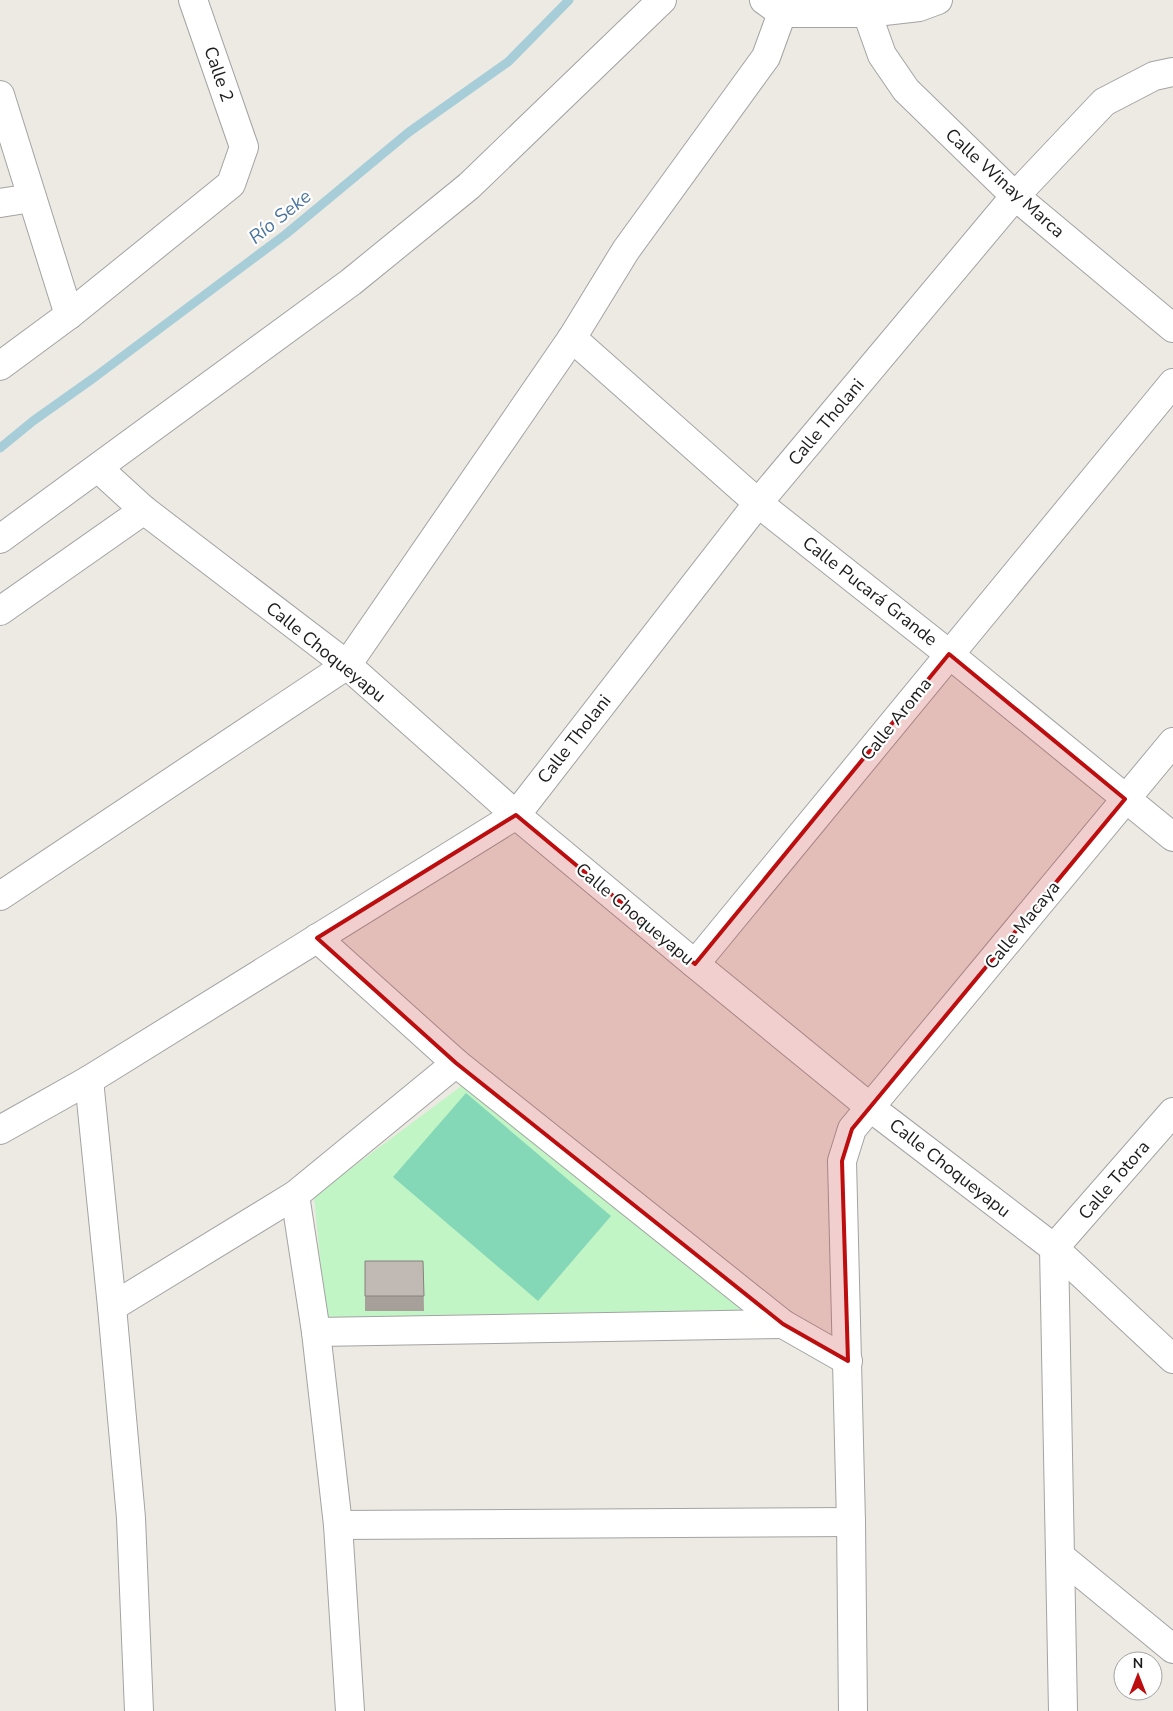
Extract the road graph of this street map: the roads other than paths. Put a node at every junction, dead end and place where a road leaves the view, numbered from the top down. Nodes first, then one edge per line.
1 (193, 0) edge
2 (662, 0) edge
3 (938, 0) edge
4 (773, 7) edge
5 (867, 13) junction
6 (1173, 72) edge
7 (0, 95) edge
8 (1015, 196) junction
9 (32, 198) junction
10 (0, 203) edge
11 (69, 315) junction
12 (1173, 328) edge
13 (572, 338) junction
14 (0, 366) edge
15 (1173, 383) edge
16 (98, 468) junction
17 (758, 503) junction
18 (144, 510) junction
19 (0, 539) edge
20 (0, 611) edge
21 (949, 654) junction
22 (347, 665) junction
23 (1173, 742) edge
24 (1125, 799) junction
25 (516, 815) junction
26 (1173, 837) edge
27 (0, 896) edge
28 (317, 938) junction
29 (695, 964) junction
30 (456, 1064) junction
31 (89, 1080) junction
32 (871, 1108) junction
33 (1173, 1112) edge
34 (0, 1130) edge
35 (295, 1195) junction
36 (1054, 1248) junction
37 (112, 1307) junction
38 (783, 1324) junction
39 (316, 1332) junction
40 (1173, 1359) edge
41 (848, 1362) junction
42 (851, 1522) junction
43 (338, 1525) junction
44 (1060, 1556) junction
45 (1173, 1649) edge
46 (139, 1711) edge
47 (350, 1711) edge
48 (853, 1711) edge
49 (1063, 1711) edge

1 - 11 street, Calle 2
2 - 16 street
3 - 5 street
4 - 5 street
4 - 13 street
5 - 8 street, Calle Winay Marca
6 - 8 street, Calle Tholani
7 - 9 street
8 - 12 street, Calle Winay Marca
8 - 17 street, Calle Tholani
9 - 10 street
9 - 11 street
11 - 14 street
13 - 17 street, Calle Pucará Grande
13 - 22 street
15 - 21 street, Calle Aroma
16 - 18 street, Calle Choqueyapu
16 - 19 street
17 - 21 street, Calle Pucará Grande
17 - 25 street, Calle Tholani
18 - 20 street
18 - 22 street, Calle Choqueyapu
21 - 24 street, Calle Pucará Grande
21 - 29 street, Calle Aroma
22 - 25 street, Calle Choqueyapu
22 - 27 street
23 - 24 street, Calle Macaya
24 - 26 street, Calle Pucará Grande
24 - 32 street, Calle Macaya
25 - 28 street
25 - 29 street, Calle Choqueyapu
28 - 30 street
28 - 31 street
29 - 32 street, Calle Choqueyapu
30 - 35 street
30 - 38 street
31 - 34 street
31 - 37 street
32 - 36 street, Calle Choqueyapu
32 - 41 street, Calle Macaya
33 - 36 street, Calle Totora
35 - 37 street
35 - 39 street
36 - 40 street, Calle Choqueyapu
36 - 44 street
37 - 46 street
38 - 39 street
38 - 41 street
39 - 43 street
41 - 42 street, Calle Macaya
42 - 43 street
42 - 48 street, Calle Macaya
43 - 47 street
44 - 45 street
44 - 49 street

